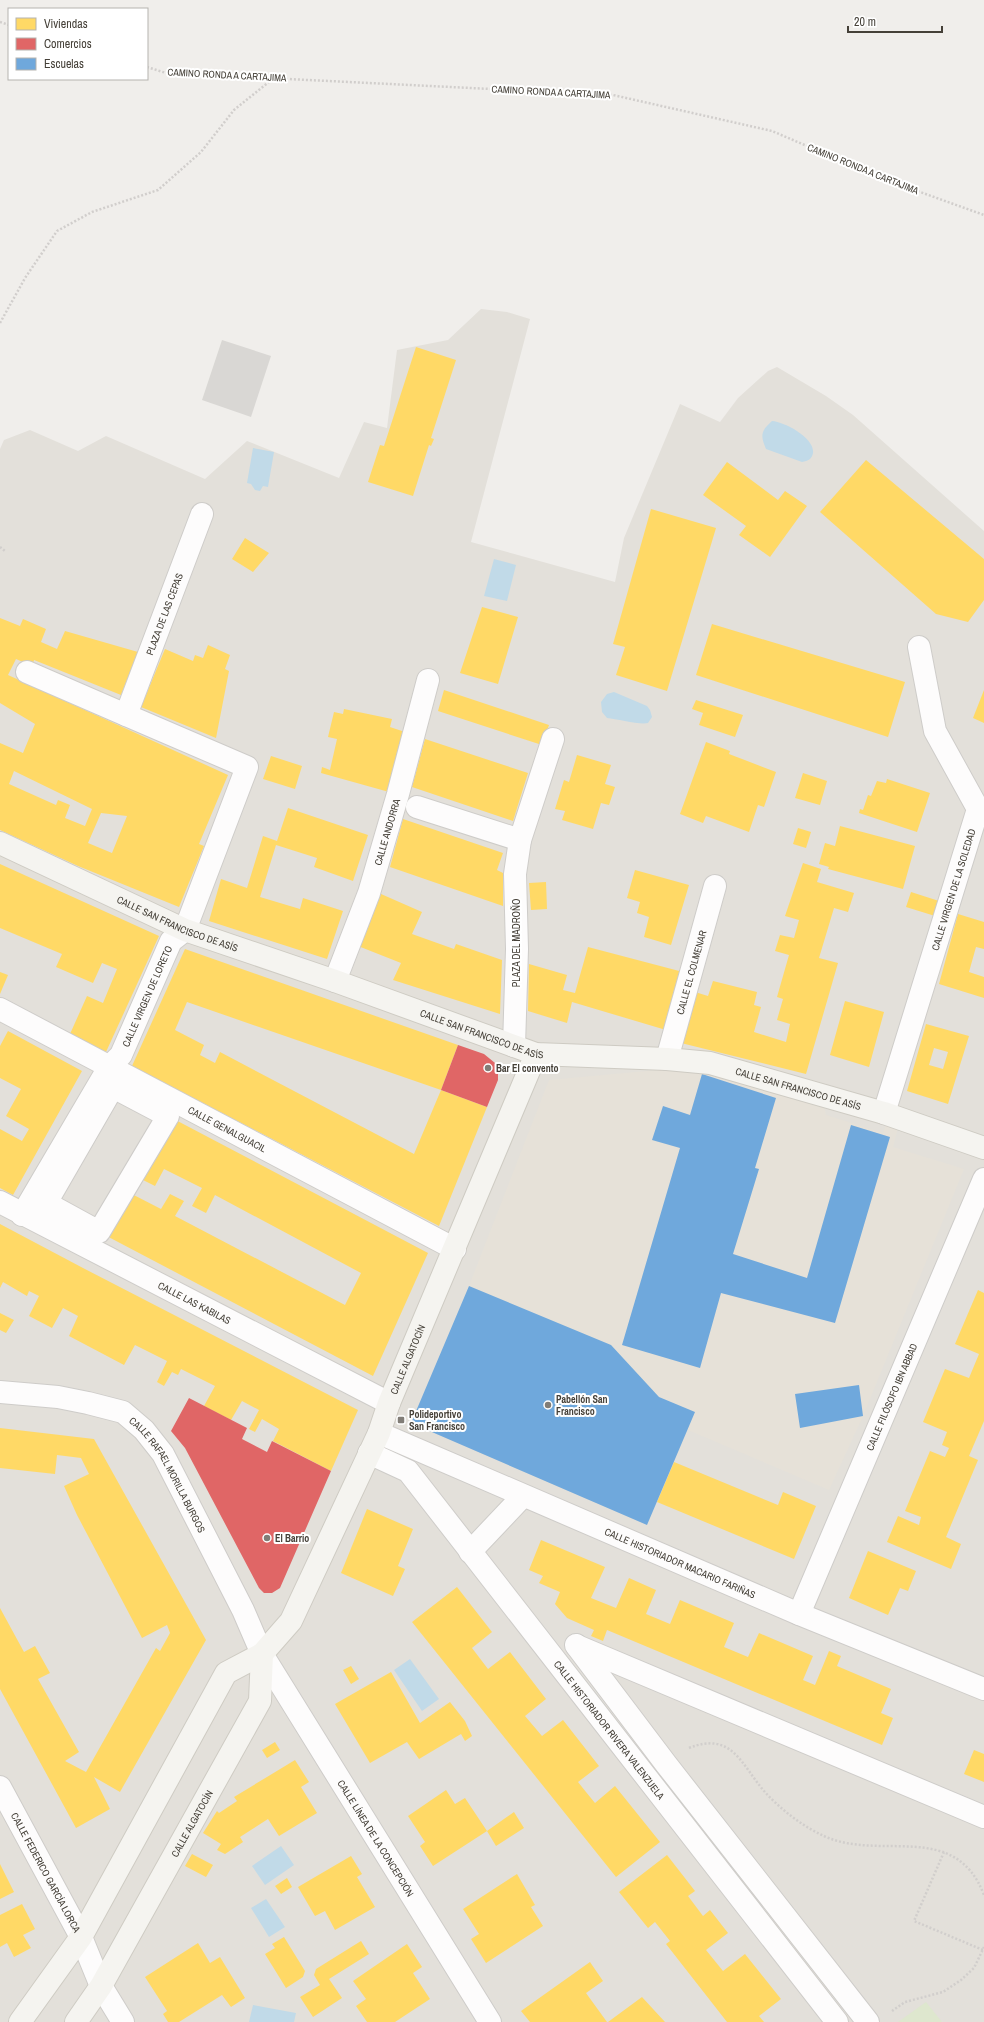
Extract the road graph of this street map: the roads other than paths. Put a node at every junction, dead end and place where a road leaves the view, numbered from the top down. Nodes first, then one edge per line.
1 (202, 514) dead end
2 (919, 647) dead end
3 (28, 672) dead end
4 (428, 680) dead end
5 (126, 715) junction
6 (553, 739) dead end
7 (417, 807) dead end
8 (520, 840) junction
9 (0, 843) edge
10 (715, 886) dead end
11 (185, 930) junction
12 (335, 981) junction
13 (0, 1009) edge
14 (514, 1046) junction
15 (536, 1054) junction
16 (667, 1058) junction
17 (108, 1067) junction
18 (884, 1113) junction
19 (984, 1148) edge
20 (984, 1180) edge
21 (0, 1202) edge
22 (22, 1215) junction
23 (99, 1232) joint
24 (455, 1249) junction
25 (0, 1392) edge
26 (389, 1403) junction
27 (379, 1432) junction
28 (369, 1453) junction
29 (523, 1496) junction
30 (470, 1552) junction
31 (800, 1614) junction
32 (262, 1654) junction
33 (984, 1689) edge
34 (0, 1787) edge
35 (984, 1817) edge
36 (81, 1937) junction
37 (101, 1986) junction
38 (877, 2018) edge
39 (20, 2022) edge
40 (76, 2022) edge
41 (123, 2022) edge
42 (490, 2022) edge
43 (837, 2022) edge

1 - 5 street, PLAZA DE LAS CEPAS
2 - 18 street, CALLE VIRGEN DE LA SOLEDAD
3 - 5 street
4 - 12 street, CALLE ANDORRA
5 - 11 street, CALLE VIRGEN DE LORETO
6 - 8 street, PLAZA DEL MADROÑO
7 - 8 street
8 - 14 street, PLAZA DEL MADROÑO
9 - 11 street, CALLE SAN FRANCISCO DE ASÍS
10 - 16 street, CALLE EL COLMENAR
11 - 12 street, CALLE SAN FRANCISCO DE ASÍS
11 - 17 street, CALLE VIRGEN DE LORETO
12 - 14 street, CALLE SAN FRANCISCO DE ASÍS
13 - 17 street, CALLE GENALGUACIL
14 - 15 street, CALLE SAN FRANCISCO DE ASÍS
15 - 16 street, CALLE SAN FRANCISCO DE ASÍS
15 - 24 street, CALLE ALGATOCÍN
16 - 18 street, CALLE SAN FRANCISCO DE ASÍS
17 - 22 street, CALLE VIRGEN DE LORETO
17 - 24 street, CALLE GENALGUACIL
18 - 19 street, CALLE SAN FRANCISCO DE ASÍS
20 - 31 street, CALLE FILÓSOFO IBN ABBAD
21 - 22 street, CALLE LAS KABILAS
22 - 26 street, CALLE LAS KABILAS
23 - 23 street
24 - 26 street, CALLE ALGATOCÍN
25 - 32 street, CALLE RAFAEL MORILLA BURGOS
26 - 27 street, CALLE ALGATOCÍN
27 - 28 street, CALLE ALGATOCÍN
27 - 29 street, CALLE HISTORIADOR MACARIO FARIÑAS
28 - 30 street, CALLE HISTORIADOR RIVERA VALENZUELA
28 - 32 street, CALLE ALGATOCÍN
29 - 30 street
29 - 31 street, CALLE HISTORIADOR MACARIO FARIÑAS
30 - 43 street, CALLE HISTORIADOR RIVERA VALENZUELA
31 - 33 street, CALLE HISTORIADOR MACARIO FARIÑAS
32 - 36 street, CALLE ALGATOCÍN
32 - 37 street, CALLE ALGATOCÍN
32 - 42 street, CALLE LÍNEA DE LA CONCEPCIÓN
34 - 36 street, CALLE FEDERICO GARCÍA LORCA
35 - 38 street
36 - 37 street
36 - 39 street, CALLE ALGATOCÍN
37 - 40 street, CALLE ALGATOCÍN
37 - 41 street

